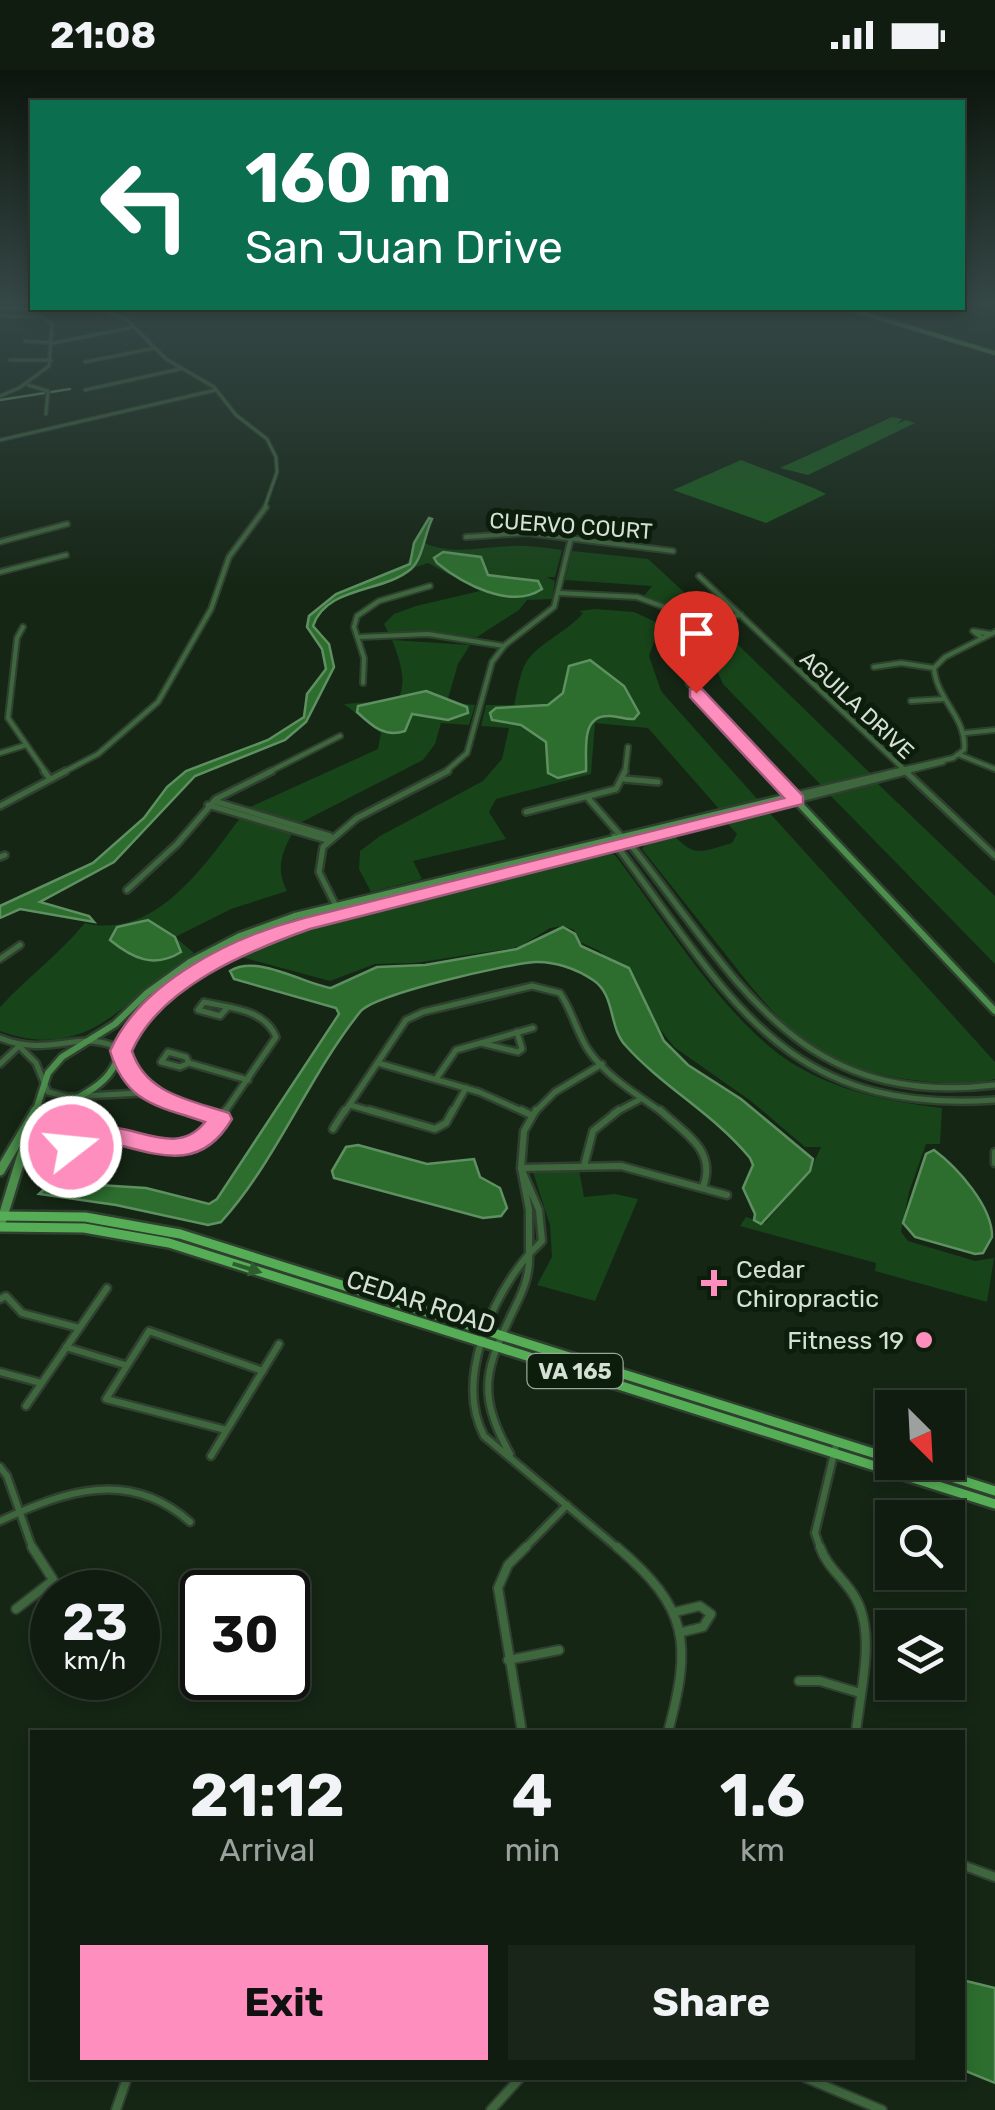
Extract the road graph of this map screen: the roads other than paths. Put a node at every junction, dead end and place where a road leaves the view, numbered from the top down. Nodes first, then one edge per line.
1 (47, 398) edge
2 (181, 398) edge
3 (223, 398) edge
4 (46, 414) dead end
5 (0, 440) edge
6 (67, 524) dead end
7 (466, 537) dead end
8 (572, 538) junction
9 (0, 542) edge
10 (673, 551) dead end
11 (66, 555) dead end
12 (0, 572) edge
13 (699, 576) dead end
14 (430, 586) dead end
15 (558, 593) junction
16 (741, 616) junction
17 (694, 620) junction
18 (23, 627) dead end
19 (993, 634) edge
20 (983, 638) junction
21 (358, 639) junction
22 (503, 647) junction
23 (874, 666) dead end
24 (934, 668) junction
25 (363, 683) dead end
26 (944, 699) junction
27 (911, 701) dead end
28 (995, 730) edge
29 (964, 733) junction
30 (340, 736) dead end
31 (26, 746) junction
32 (628, 747) dead end
33 (0, 753) edge
34 (960, 754) junction
35 (995, 769) edge
36 (904, 770) junction
37 (50, 779) junction
38 (624, 779) junction
39 (658, 782) dead end
40 (587, 798) junction
41 (794, 798) junction
42 (210, 803) junction
43 (0, 806) edge
44 (526, 812) dead end
45 (329, 838) junction
46 (614, 840) junction
47 (626, 840) junction
48 (995, 856) edge
49 (127, 890) dead end
50 (336, 906) junction
51 (341, 916) junction
52 (20, 944) dead end
53 (0, 959) edge
54 (227, 1008) junction
55 (995, 1011) edge
56 (532, 1028) dead end
57 (517, 1032) junction
58 (0, 1038) edge
59 (84, 1041) junction
60 (478, 1042) junction
61 (19, 1046) junction
62 (121, 1051) junction
63 (377, 1063) junction
64 (0, 1064) edge
65 (189, 1064) junction
66 (602, 1064) junction
67 (863, 1074) junction
68 (436, 1079) junction
69 (248, 1080) junction
70 (995, 1085) edge
71 (44, 1086) junction
72 (466, 1087) junction
73 (858, 1087) junction
74 (157, 1097) junction
75 (79, 1098) junction
76 (639, 1100) junction
77 (995, 1100) edge
78 (350, 1105) junction
79 (531, 1115) junction
80 (220, 1119) junction
81 (333, 1129) dead end
82 (100, 1136) junction
83 (995, 1152) edge
84 (995, 1162) edge
85 (584, 1166) junction
86 (521, 1168) junction
87 (0, 1171) edge
88 (703, 1188) junction
89 (727, 1195) dead end
90 (1, 1221) edge
91 (529, 1254) junction
92 (106, 1288) dead end
93 (0, 1299) edge
94 (79, 1328) junction
95 (490, 1330) junction
96 (503, 1334) junction
97 (484, 1343) junction
98 (279, 1344) dead end
99 (66, 1347) junction
100 (497, 1347) junction
101 (127, 1366) junction
102 (263, 1370) junction
103 (0, 1372) edge
104 (41, 1383) junction
105 (26, 1406) dead end
106 (226, 1430) junction
107 (835, 1447) junction
108 (510, 1454) junction
109 (875, 1455) edge
110 (211, 1456) dead end
111 (0, 1467) edge
112 (960, 1480) edge
113 (995, 1491) edge
114 (995, 1504) edge
115 (567, 1505) junction
116 (20, 1512) junction
117 (0, 1521) edge
118 (190, 1522) dead end
119 (44, 1570) edge
120 (30, 1598) edge
121 (16, 1608) dead end
122 (675, 1612) junction
123 (681, 1632) junction
124 (559, 1650) dead end
125 (508, 1660) junction
126 (799, 1681) dead end
127 (860, 1693) junction
128 (522, 1730) edge
129 (668, 1730) edge
130 (856, 1730) edge
131 (965, 1866) edge
132 (995, 1877) edge
133 (125, 2080) edge
134 (518, 2080) edge
135 (811, 2080) edge
136 (116, 2110) edge
137 (491, 2110) edge
138 (882, 2110) edge

1 - 4 street
2 - 5 street
3 - 37 street
6 - 9 street
7 - 8 street, CUERVO COURT
8 - 10 street, CUERVO COURT
8 - 15 street
11 - 12 street
13 - 16 street, AGUILA DRIVE
14 - 21 street
15 - 17 street
15 - 22 street
16 - 17 street
16 - 36 street, AGUILA DRIVE
17 - 41 street
18 - 31 street
19 - 20 street
19 - 20 street
20 - 24 street
21 - 22 street
21 - 25 street
22 - 45 street
23 - 24 street
24 - 26 street
26 - 27 street
26 - 29 street
28 - 29 street
29 - 34 street
30 - 42 street
31 - 33 street
31 - 37 street
32 - 38 street
34 - 35 street
34 - 36 street
36 - 41 street
36 - 48 street, AGUILA DRIVE
37 - 43 street
38 - 39 street
38 - 40 street
40 - 44 street
40 - 46 street
41 - 47 street
41 - 55 street
42 - 45 street
42 - 49 street
45 - 50 street
46 - 47 street
46 - 50 street
46 - 51 street
46 - 73 street
47 - 67 street
50 - 51 street
50 - 59 street
51 - 62 street
52 - 53 street
54 - 54 street
54 - 69 street
56 - 57 street
57 - 60 street
57 - 60 street
58 - 61 street
59 - 61 street
59 - 62 street
59 - 71 street
60 - 68 street
61 - 64 street
61 - 71 street
62 - 74 street
62 - 75 street
63 - 66 street
63 - 68 street
63 - 78 street
65 - 65 street
65 - 69 street
66 - 76 street
66 - 79 street
67 - 70 street
67 - 73 street
68 - 72 street
69 - 80 street
71 - 75 street
71 - 87 street
72 - 78 street
72 - 79 street
73 - 77 street
74 - 75 street
74 - 80 street
75 - 90 street
76 - 85 street
76 - 88 street
78 - 81 street
79 - 86 street
80 - 82 street
82 - 82 street
83 - 84 street
85 - 86 street
85 - 88 street
86 - 91 street
86 - 91 street
88 - 89 street
90 - 95 main road, CEDAR ROAD / VA 165
90 -> 97 main road, CEDAR ROAD / VA 165
91 - 95 street
91 - 96 street
92 - 94 street
93 - 94 street
94 - 99 street
95 - 96 main road, CEDAR ROAD / VA 165
95 - 97 street
96 - 100 street
96 - 107 main road, CEDAR ROAD / VA 165
97 - 100 main road, CEDAR ROAD / VA 165
97 - 108 street
98 - 102 street
99 - 101 street
99 - 104 street
100 - 107 main road, CEDAR ROAD / VA 165
100 - 108 street
101 - 102 street
101 - 106 street
102 - 106 street
103 - 104 street
104 - 105 street
106 - 110 street
107 - 109 main road, CEDAR ROAD / VA 165
107 - 114 main road, CEDAR ROAD / VA 165
107 - 127 street
108 - 115 street
111 - 116 street
112 - 113 main road
115 - 122 street
115 - 125 street
116 - 117 street
116 - 118 street
116 - 119 street
120 - 121 street
122 - 123 street
122 - 123 street
123 - 129 street
124 - 125 street
125 - 128 street
126 - 127 street
127 - 130 street
131 - 132 street
133 - 136 street
134 - 137 street
135 - 138 street

